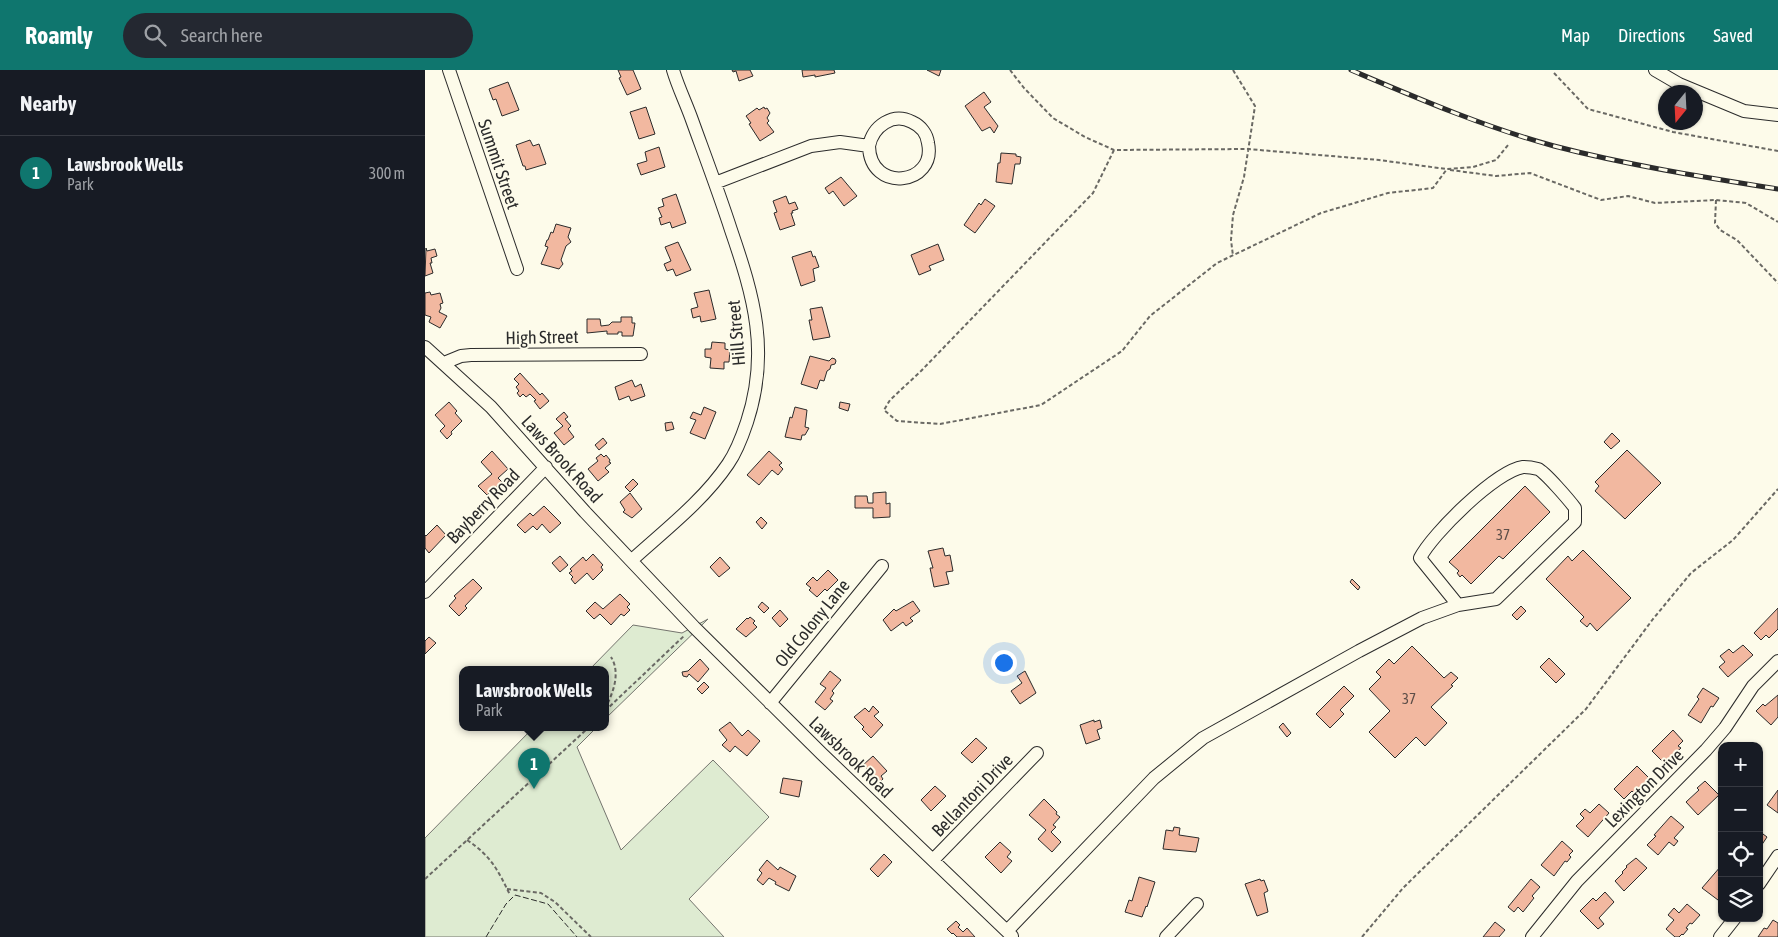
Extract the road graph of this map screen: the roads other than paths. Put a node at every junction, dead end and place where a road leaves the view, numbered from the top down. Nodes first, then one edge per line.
1 (449, 70) edge
2 (673, 70) edge
3 (1655, 70) edge
4 (1778, 115) edge
5 (869, 146) junction
6 (715, 183) junction
7 (517, 268) dead end
8 (425, 346) edge
9 (641, 354) dead end
10 (444, 363) junction
11 (546, 467) junction
12 (632, 560) junction
13 (882, 566) dead end
14 (425, 592) edge
15 (668, 599) joint
16 (1458, 606) junction
17 (1778, 661) edge
18 (770, 702) junction
19 (1037, 754) dead end
20 (1778, 856) edge
21 (933, 860) junction
22 (1763, 878) edge
23 (1197, 904) dead end
24 (1732, 922) edge
25 (1010, 934) edge
26 (1166, 937) edge
27 (1532, 937) edge
28 (1720, 937) edge

1 - 7 street, Summit Street
2 - 6 street, Hill Street
3 - 4 street
5 - 5 street
5 - 6 street
6 - 12 street, Hill Street
8 - 10 street, Laws Brook Road
9 - 10 street, High Street
10 - 11 street, Laws Brook Road
11 - 12 street, Laws Brook Road
11 - 14 street, Bayberry Road
12 - 15 street, Laws Brook Road
13 - 18 street, Old Colony Lane
15 - 18 street, Lawsbrook Road
16 - 16 street
16 - 25 street
17 - 27 street, Lexington Drive
18 - 21 street, Lawsbrook Road
19 - 21 street, Bellantoni Drive
20 - 22 street
21 - 25 street, Lawsbrook Road
23 - 26 street
24 - 28 street

